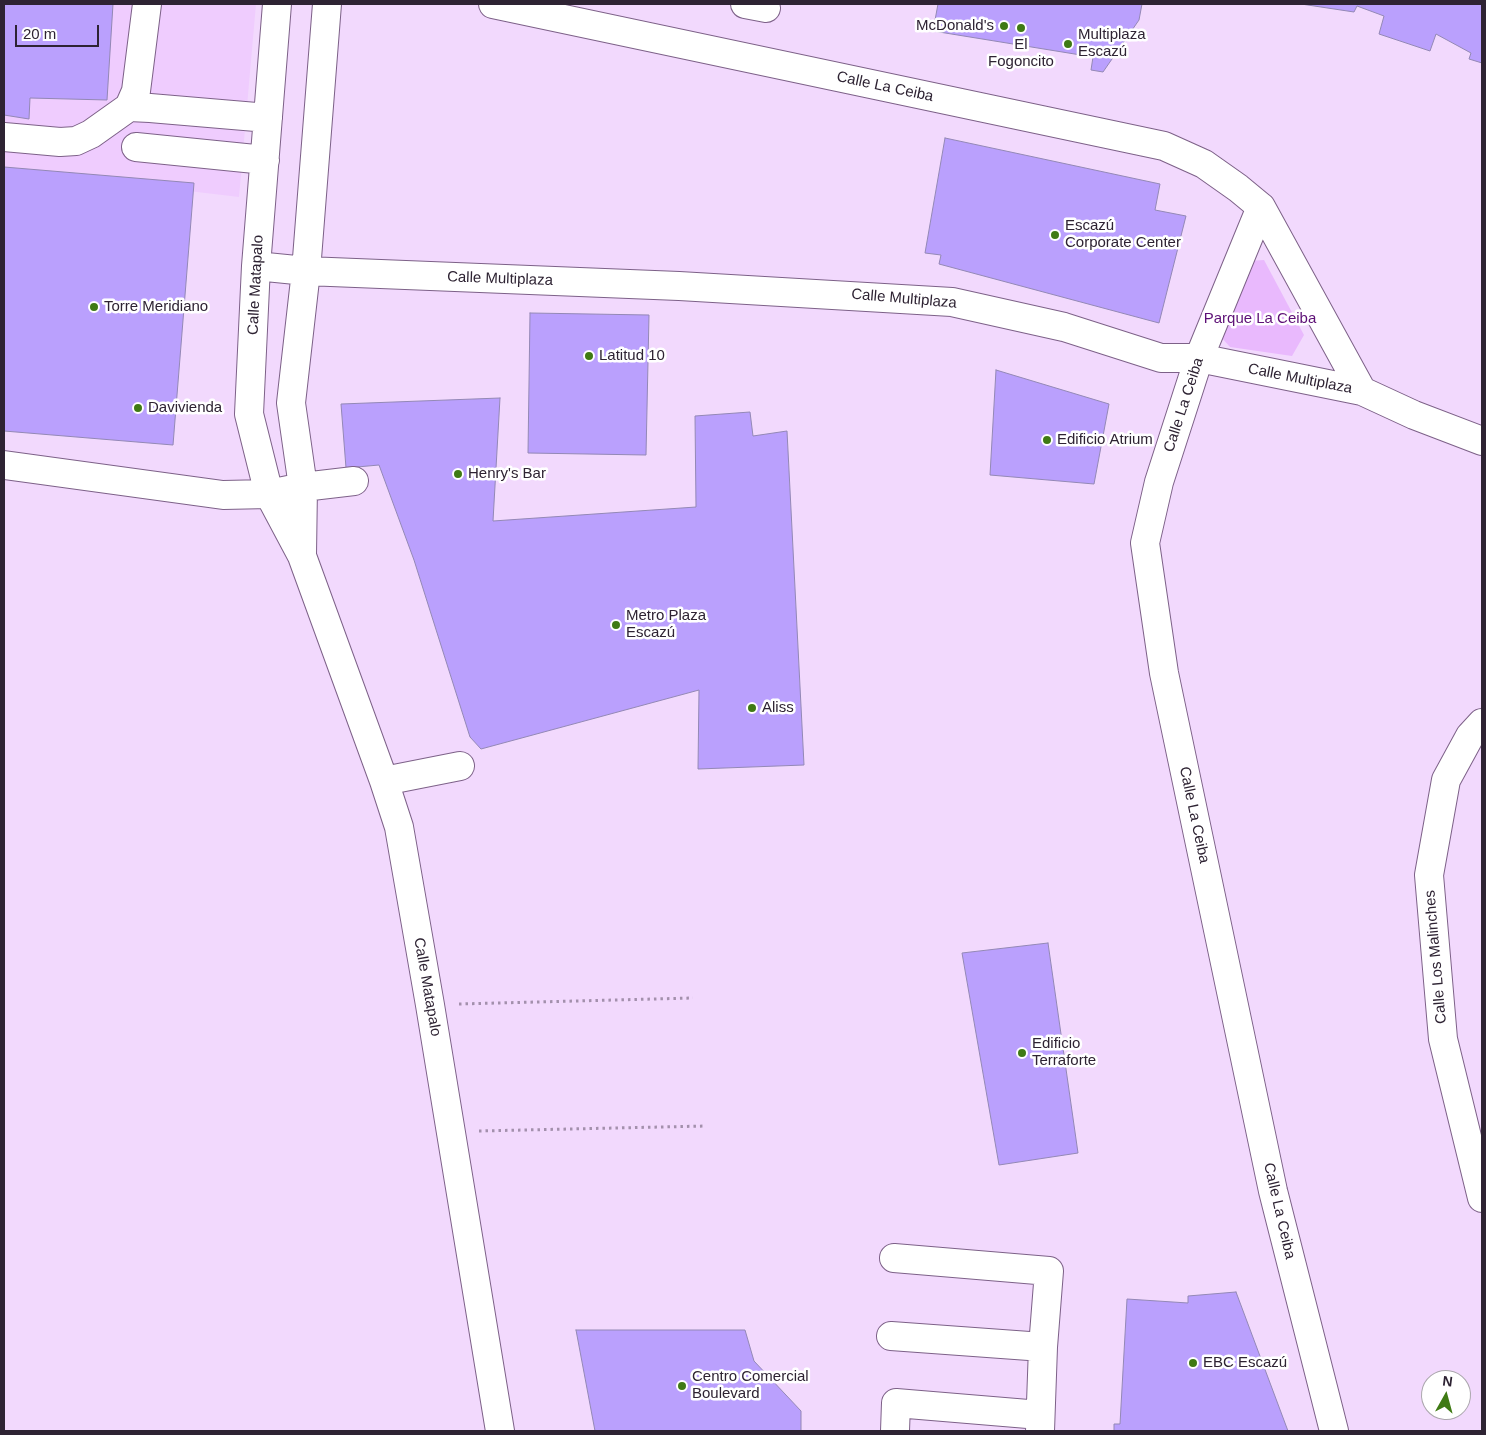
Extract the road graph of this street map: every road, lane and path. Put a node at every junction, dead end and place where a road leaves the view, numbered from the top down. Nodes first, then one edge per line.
1 (147, 4) edge
2 (277, 4) edge
3 (327, 4) edge
4 (493, 4) edge
5 (129, 107) junction
6 (268, 118) junction
7 (4, 137) edge
8 (136, 147) dead end
9 (265, 160) junction
10 (1261, 207) junction
11 (256, 266) junction
12 (306, 271) junction
13 (1199, 358) junction
14 (1362, 391) junction
15 (1482, 442) edge
16 (4, 465) edge
17 (354, 481) dead end
18 (303, 487) junction
19 (269, 494) junction
20 (302, 556) junction
21 (1482, 724) edge
22 (460, 766) dead end
23 (384, 781) junction
24 (693, 998) dead end
25 (430, 1005) junction
26 (706, 1126) dead end
27 (451, 1132) junction
28 (1482, 1198) edge
29 (894, 1258) dead end
30 (891, 1336) dead end
31 (1043, 1347) junction
32 (1040, 1423) edge
33 (500, 1431) edge
34 (895, 1431) edge
35 (1334, 1431) edge

1 - 5 street
2 - 6 street, Calle Matapalo
3 - 12 street, Calle Matapalo
4 - 10 street, Calle La Ceiba
5 - 6 street
5 - 7 street
6 - 9 street, Calle Matapalo
8 - 9 street
9 - 11 street, Calle Matapalo
10 - 13 street, Calle La Ceiba
10 - 14 street, Calle La Ceiba
11 - 12 street, Calle Multiplaza
11 - 19 street, Calle Matapalo
12 - 13 street, Calle Multiplaza
12 - 18 street, Calle Matapalo
13 - 14 street, Calle Multiplaza
13 - 35 street, Calle La Ceiba
14 - 15 street, Calle Multiplaza
16 - 19 street
17 - 18 street
18 - 19 street
18 - 20 street, Calle Matapalo
19 - 20 street, Calle Matapalo
20 - 23 street, Calle Matapalo
21 - 28 street, Calle Los Malinches
22 - 23 street
23 - 25 street, Calle Matapalo
24 - 25 path
25 - 27 street, Calle Matapalo
26 - 27 path
27 - 33 street, Calle Matapalo
29 - 31 street
30 - 31 street
31 - 32 street
32 - 34 street

